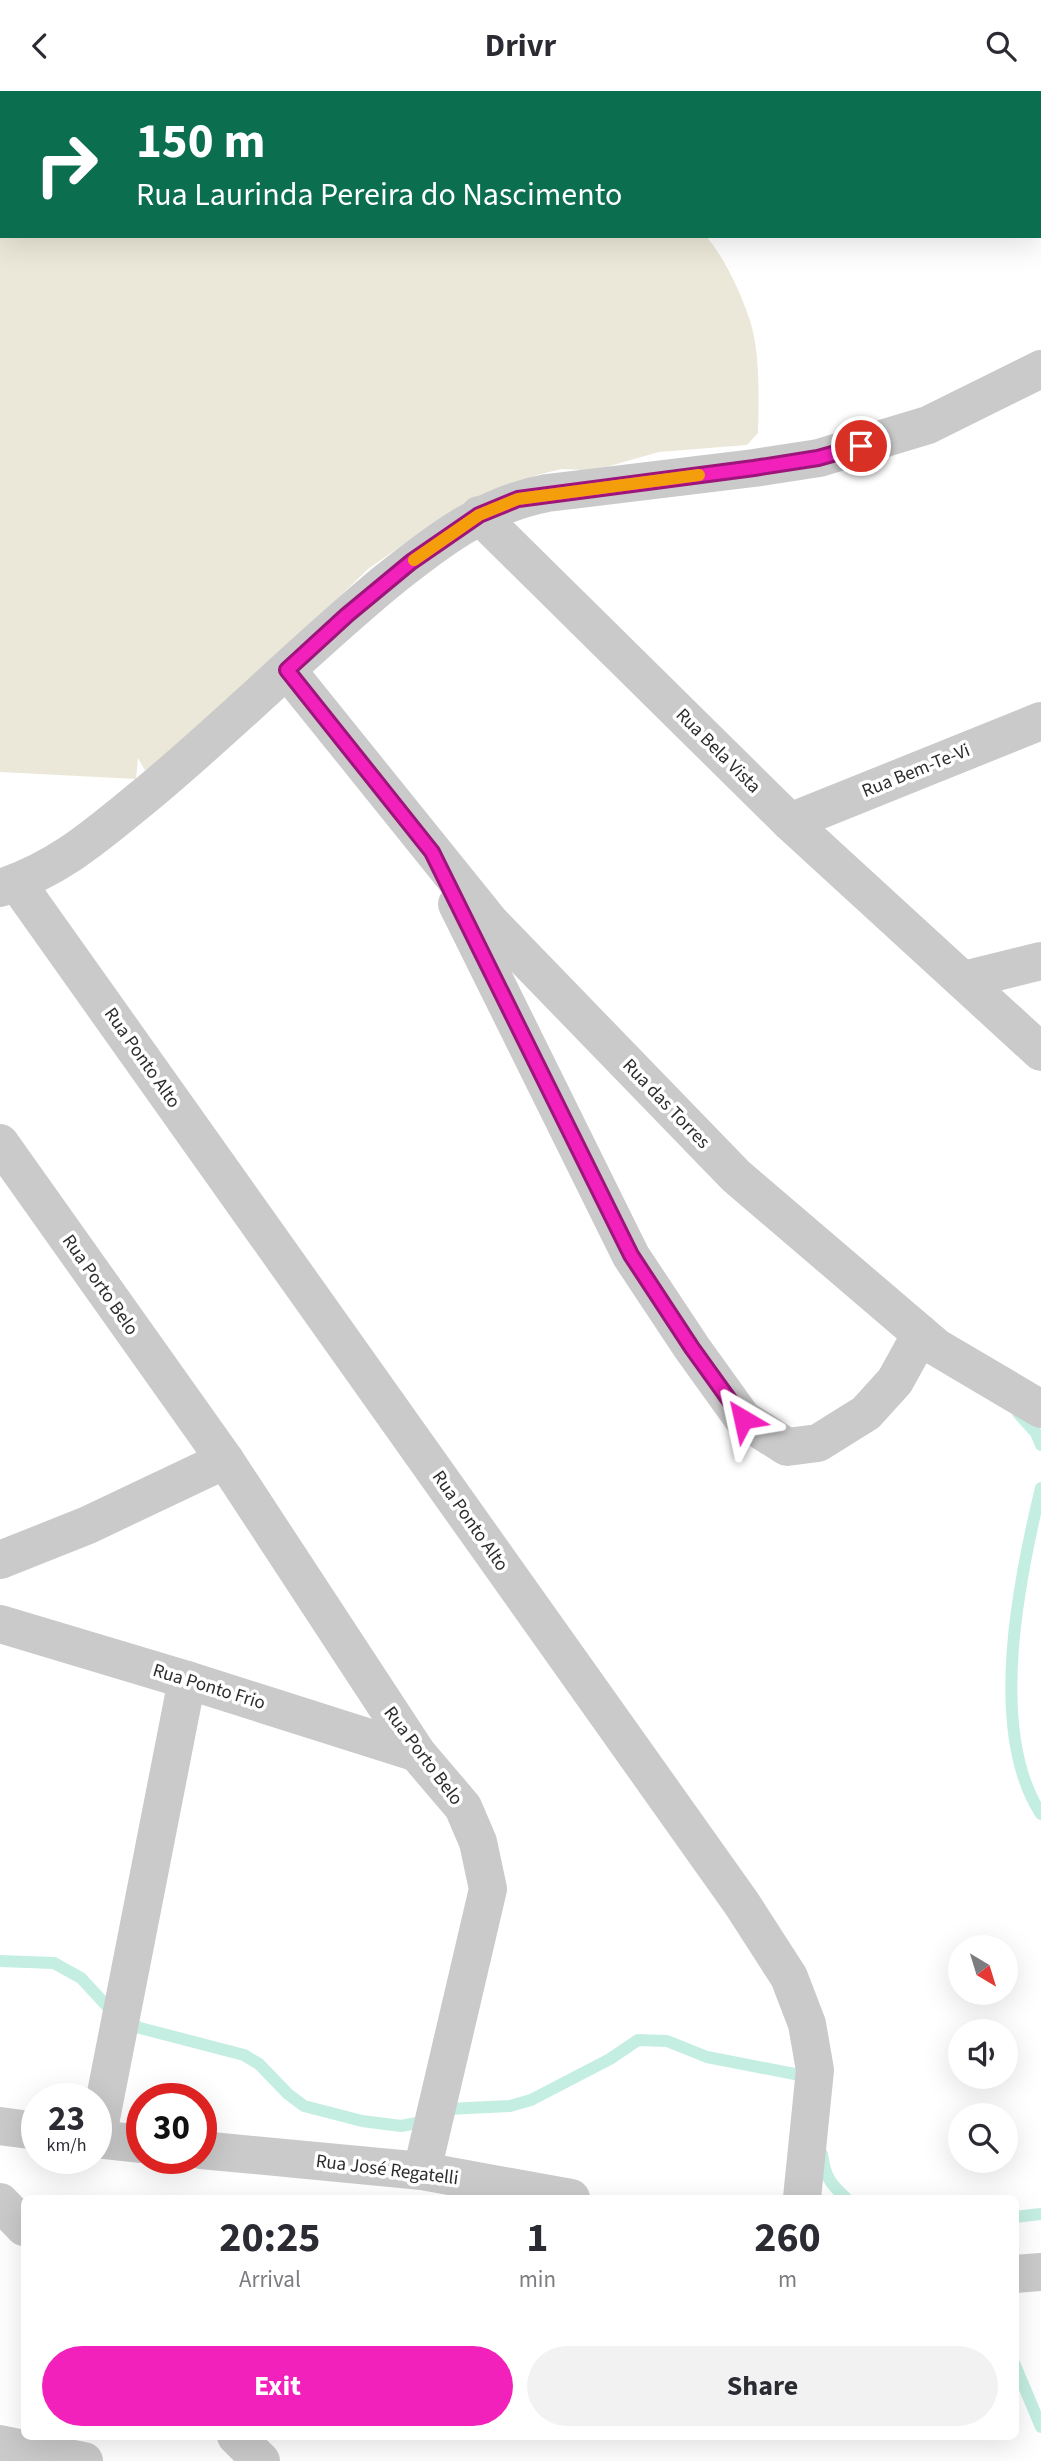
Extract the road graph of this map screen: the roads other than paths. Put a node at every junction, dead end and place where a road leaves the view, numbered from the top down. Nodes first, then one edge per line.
1 (1041, 369) edge
2 (479, 515) junction
3 (287, 670) junction
4 (1041, 720) edge
5 (790, 822) junction
6 (432, 852) junction
7 (8, 885) edge
8 (1041, 961) edge
9 (964, 980) junction
10 (1041, 1052) edge
11 (0, 1143) edge
12 (921, 1334) junction
13 (1041, 1409) edge
14 (225, 1460) junction
15 (0, 1560) edge
16 (0, 1624) edge
17 (187, 1680) junction
18 (417, 1753) junction
19 (108, 2083) edge
20 (0, 2126) edge
21 (21, 2129) edge
22 (217, 2152) edge
23 (422, 2171) junction
24 (555, 2195) edge
25 (802, 2195) edge
26 (0, 2202) edge
27 (21, 2224) edge
28 (1041, 2272) edge
29 (1019, 2274) edge
30 (240, 2440) edge
31 (0, 2444) edge
32 (84, 2461) edge
33 (261, 2461) edge

1 - 2 street
2 - 3 street
2 - 5 street, Rua Bela Vista
3 - 6 street, Rua das Torres
3 - 7 street
4 - 5 street, Rua Bem-Te-Vi
5 - 9 street, Rua Bela Vista
6 - 12 street, Rua das Torres
6 - 12 street, Rua das Torres
7 - 25 street, Rua Ponto Alto
8 - 9 street
9 - 10 street, Rua Bela Vista
11 - 14 street, Rua Porto Belo
12 - 13 street, Rua das Torres
14 - 15 street
14 - 18 street, Rua Porto Belo
16 - 17 street, Rua Ponto Frio
17 - 18 street, Rua Ponto Frio
17 - 19 street
18 - 23 street, Rua Porto Belo
20 - 21 street
22 - 23 street, Rua José Regatelli
23 - 24 street, Rua José Regatelli
26 - 27 street
28 - 29 street
30 - 33 street
31 - 32 street

